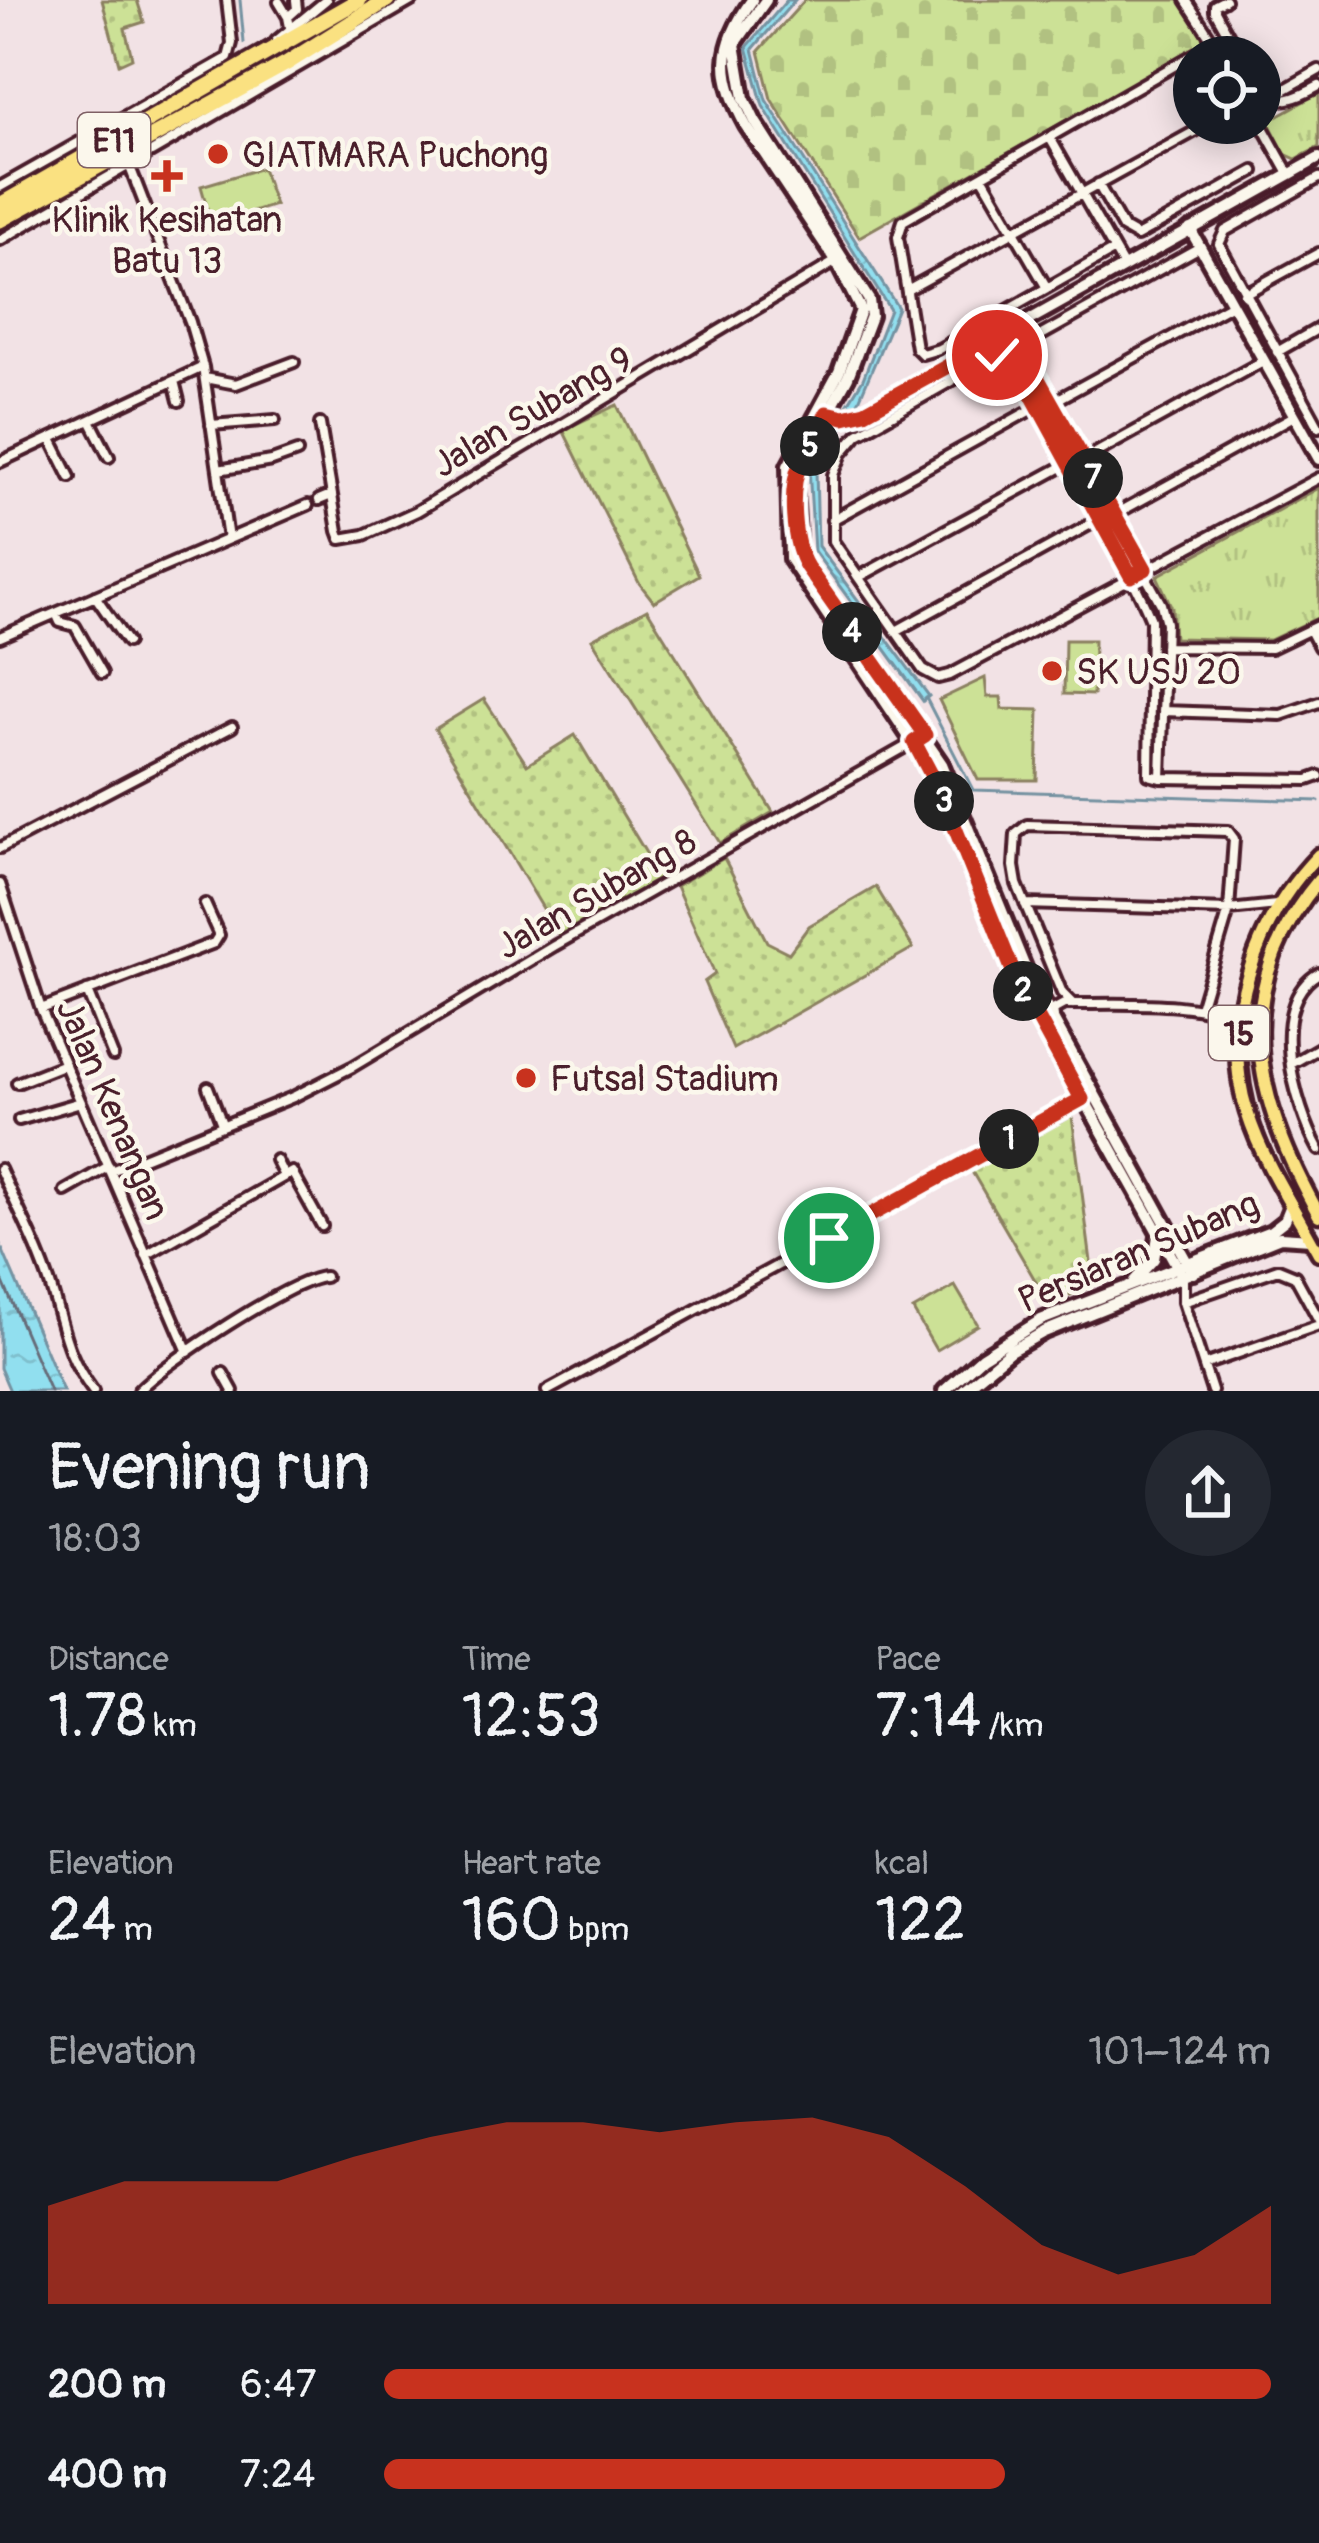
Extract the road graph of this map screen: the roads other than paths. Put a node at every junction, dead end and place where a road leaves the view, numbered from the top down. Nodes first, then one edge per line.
1 (227, 0) edge
2 (296, 0) edge
3 (324, 0) edge
4 (359, 0) edge
5 (387, 0) edge
6 (413, 0) edge
7 (752, 0) edge
8 (766, 0) edge
9 (1187, 0) edge
10 (1225, 0) edge
11 (279, 2) edge
12 (288, 16) junction
13 (290, 28) junction
14 (1210, 36) edge
15 (1230, 36) edge
16 (1173, 67) edge
17 (1319, 70) edge
18 (229, 78) junction
19 (1319, 86) edge
20 (1281, 91) edge
21 (1281, 98) edge
22 (1049, 138) junction
23 (1173, 143) edge
24 (1272, 144) edge
25 (1319, 158) edge
26 (130, 167) junction
27 (1254, 171) dead end
28 (1289, 174) junction
29 (982, 176) junction
30 (1319, 178) edge
31 (1098, 184) junction
32 (0, 187) edge
33 (1082, 194) junction
34 (0, 205) edge
35 (0, 220) edge
36 (1013, 230) junction
37 (1190, 230) junction
38 (0, 239) edge
39 (1200, 247) junction
40 (1114, 250) junction
41 (1319, 253) edge
42 (840, 258) junction
43 (1124, 267) junction
44 (1047, 288) junction
45 (907, 290) junction
46 (1244, 294) junction
47 (1232, 304) junction
48 (1319, 328) edge
49 (1011, 331) junction
50 (1020, 347) junction
51 (1277, 352) junction
52 (1263, 361) junction
53 (294, 362) dead end
54 (204, 372) junction
55 (174, 381) junction
56 (1319, 399) edge
57 (178, 401) dead end
58 (1051, 403) junction
59 (1038, 406) junction
60 (1307, 406) junction
61 (826, 412) junction
62 (1294, 416) junction
63 (275, 420) dead end
64 (91, 422) junction
65 (320, 424) dead end
66 (212, 425) junction
67 (1319, 427) edge
68 (51, 439) junction
69 (297, 452) dead end
70 (109, 457) dead end
71 (1083, 460) junction
72 (1319, 460) edge
73 (0, 462) edge
74 (1069, 463) junction
75 (218, 470) junction
76 (70, 478) dead end
77 (1319, 478) edge
78 (331, 495) junction
79 (319, 500) dead end
80 (308, 505) dead end
81 (1114, 515) junction
82 (1100, 519) junction
83 (832, 520) junction
84 (228, 539) junction
85 (1145, 569) junction
86 (1131, 576) junction
87 (859, 578) junction
88 (95, 596) junction
89 (56, 613) junction
90 (1314, 628) edge
91 (896, 631) junction
92 (0, 637) edge
93 (127, 642) dead end
94 (1165, 647) junction
95 (1319, 647) edge
96 (102, 674) dead end
97 (1319, 702) edge
98 (1163, 711) junction
99 (232, 727) dead end
100 (920, 739) junction
101 (1319, 776) edge
102 (1161, 778) junction
103 (0, 848) edge
104 (1319, 855) edge
105 (1319, 880) edge
106 (0, 884) edge
107 (206, 904) dead end
108 (1025, 904) junction
109 (1279, 904) junction
110 (3, 909) edge
111 (1228, 910) junction
112 (1254, 910) junction
113 (1260, 939) junction
114 (1319, 973) edge
115 (87, 992) junction
116 (1073, 1004) junction
117 (1200, 1008) junction
118 (41, 1009) junction
119 (1055, 1023) junction
120 (1240, 1027) junction
121 (1319, 1048) edge
122 (113, 1056) dead end
123 (65, 1064) junction
124 (1291, 1064) junction
125 (17, 1083) dead end
126 (208, 1087) dead end
127 (1088, 1096) junction
128 (81, 1102) junction
129 (19, 1120) dead end
130 (1319, 1123) edge
131 (223, 1125) junction
132 (1307, 1129) junction
133 (1319, 1150) edge
134 (276, 1160) dead end
135 (0, 1168) edge
136 (110, 1168) junction
137 (288, 1174) junction
138 (64, 1191) dead end
139 (1291, 1205) junction
140 (1317, 1212) edge
141 (322, 1226) dead end
142 (1158, 1232) junction
143 (1172, 1235) junction
144 (1311, 1239) junction
145 (1214, 1253) junction
146 (1319, 1253) edge
147 (146, 1255) junction
148 (1185, 1270) junction
149 (325, 1277) dead end
150 (1127, 1287) junction
151 (1183, 1302) junction
152 (1319, 1322) edge
153 (188, 1352) junction
154 (1204, 1365) junction
155 (224, 1373) dead end
156 (974, 1373) junction
157 (93, 1391) edge
158 (138, 1391) edge
159 (233, 1391) edge
160 (548, 1391) edge
161 (944, 1391) edge
162 (962, 1391) edge
163 (1212, 1391) edge

1 - 32 street
2 - 12 street
3 - 13 street
4 - 18 highway, E11
5 - 35 highway, E11
6 - 26 street
7 - 42 street
8 - 42 street
9 - 14 street
10 - 15 street
11 - 12 street
12 - 13 street
13 - 18 street
16 - 22 street
17 - 20 street
18 - 34 highway, E11
19 - 21 street
22 - 29 street
22 - 33 street
23 - 31 street
24 - 28 street
25 - 28 street
26 - 38 street
26 - 54 street
27 - 31 street
28 - 37 street
29 - 36 street
29 - 45 street
30 - 46 street
31 - 33 street
33 - 36 street
33 - 40 street
36 - 44 street
36 - 45 street
37 - 39 street
37 - 43 street
39 - 47 street
39 - 50 street
40 - 43 street
40 - 44 street
41 - 46 street
42 - 61 street
42 - 78 street, Jalan Subang 9
43 - 49 street
44 - 45 street
46 - 51 street
47 - 52 street
47 - 58 street
48 - 51 street
49 - 50 street
49 - 61 street
50 - 58 street
51 - 60 street
52 - 62 street
52 - 71 street
53 - 54 street
54 - 55 street
54 - 66 street
55 - 57 street
55 - 64 street
56 - 60 street
58 - 71 street
59 - 74 street
59 - 83 street
59 - 83 street
60 - 67 street
61 - 100 street
62 - 72 street
62 - 81 street
63 - 66 street
64 - 68 street
64 - 70 street
65 - 78 street, Jalan Subang 9
66 - 75 street
68 - 73 street
68 - 76 street
69 - 75 street
71 - 81 street
74 - 82 street
74 - 87 street
75 - 84 street
77 - 85 street
78 - 79 street
80 - 84 street
81 - 85 street
82 - 86 street
82 - 91 street
83 - 87 street
84 - 88 street
85 - 86 street
85 - 94 street
86 - 91 street
86 - 102 street
87 - 91 street
88 - 89 street
88 - 93 street
89 - 92 street
89 - 96 street
90 - 94 street
90 - 95 street
94 - 98 street
97 - 98 street
98 - 102 street
99 - 103 street
100 - 119 street
100 - 127 street
100 - 131 street, Jalan Subang 8
101 - 102 street
104 - 109 main road, 15
105 - 140 main road, 15
106 - 110 street, Jalan Kenangan
107 - 115 street
108 - 111 street
108 - 111 street
108 - 116 street
109 - 112 street
109 - 113 main road, 15
110 - 118 street, Jalan Kenangan
111 - 112 street
111 - 117 street
112 - 113 street
113 - 120 main road, 15
114 - 124 street
115 - 118 street
115 - 122 street
116 - 117 street
116 - 119 street
117 - 120 street
118 - 123 street, Jalan Kenangan
119 - 127 street
120 - 139 main road, 15
121 - 124 street
123 - 125 street
123 - 128 street, Jalan Kenangan
124 - 132 street
126 - 131 street
127 - 142 street
127 - 143 street
127 - 160 street
128 - 129 street
128 - 136 street, Jalan Kenangan
130 - 132 street
131 - 136 street, Jalan Subang 8
132 - 133 street
134 - 137 street
135 - 157 street
136 - 138 street, Jalan Subang 8
136 - 147 street, Jalan Kenangan
137 - 141 street
137 - 147 street
139 - 144 main road, 15
139 - 145 street, Persiaran Subang
142 - 148 street
142 - 150 street
143 - 145 street
143 - 148 street
144 - 146 main road
144 - 148 street, Persiaran Subang
145 - 148 street, Persiaran Subang
147 - 153 street, Jalan Kenangan
148 - 150 street, Persiaran Subang
148 - 151 street
148 - 156 street, Persiaran Subang
149 - 153 street
150 - 156 street, Persiaran Subang
151 - 152 street
151 - 154 street
152 - 154 street
153 - 158 street
154 - 163 street
155 - 159 street
156 - 161 street, Persiaran Subang
156 - 162 street, Persiaran Subang

